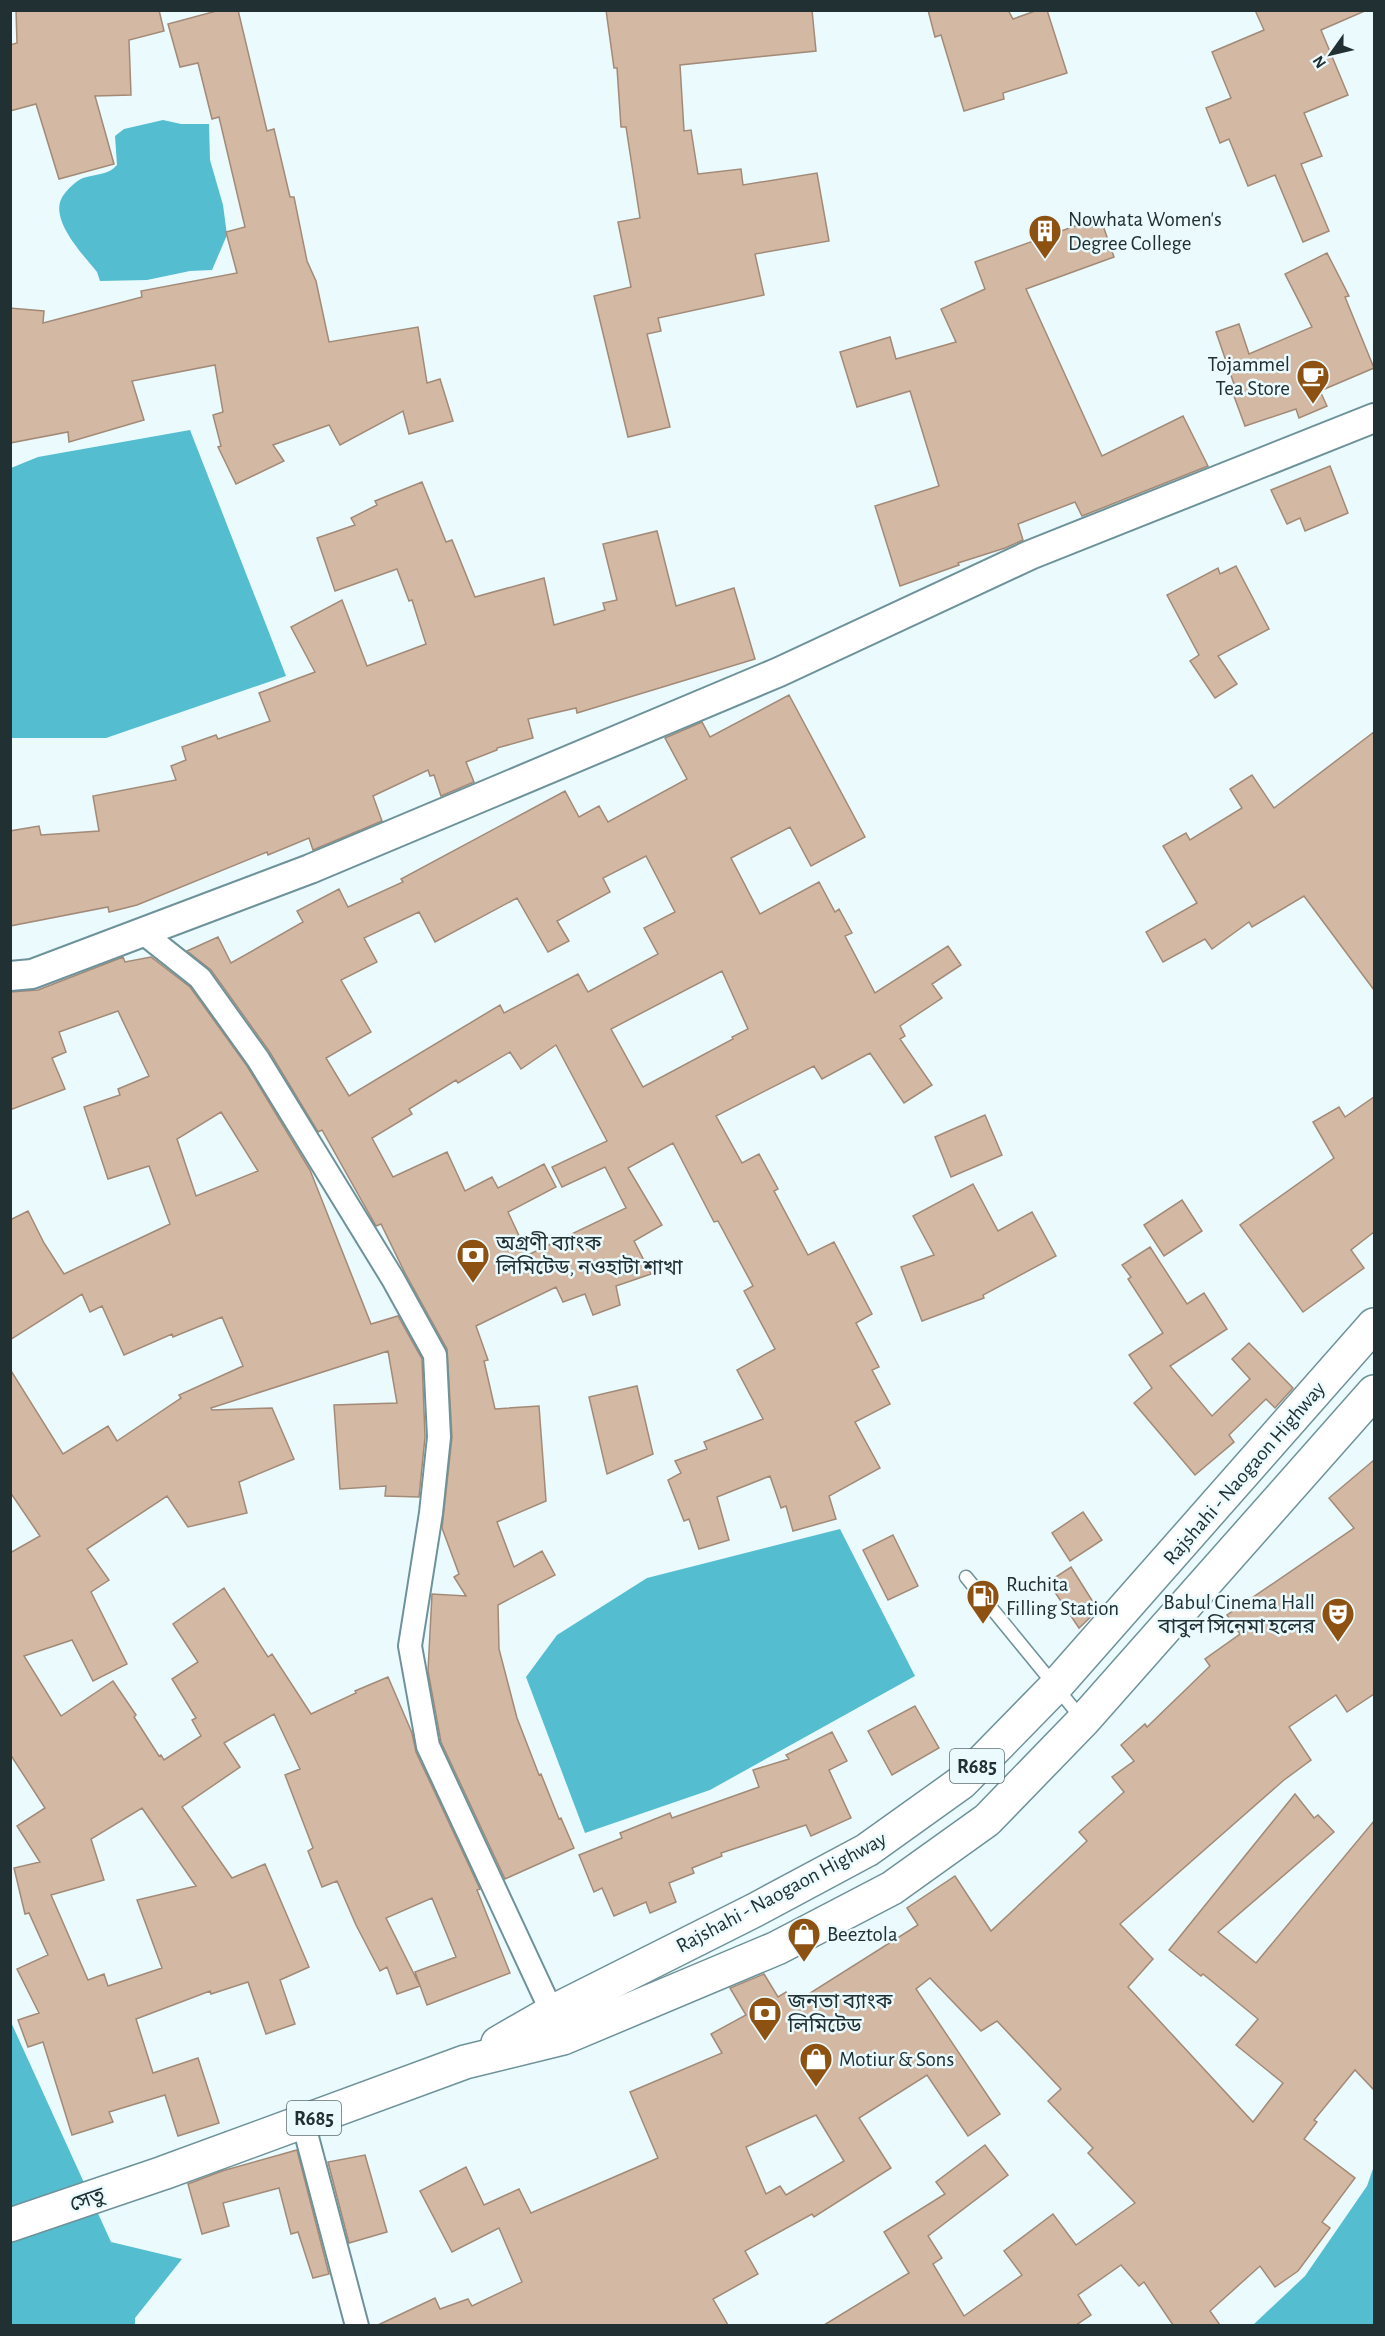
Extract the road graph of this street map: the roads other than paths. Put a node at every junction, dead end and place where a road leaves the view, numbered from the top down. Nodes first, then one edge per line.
1 (1374, 418) edge
2 (142, 932) junction
3 (10, 976) edge
4 (1374, 1325) edge
5 (1374, 1392) edge
6 (966, 1577) dead end
7 (1055, 1687) junction
8 (1083, 1721) junction
9 (557, 2025) junction
10 (303, 2122) junction
11 (163, 2173) joint
12 (10, 2225) edge
13 (357, 2325) edge

1 - 2 street
2 - 3 street
2 - 9 street
4 - 7 main road, Rajshahi - Naogaon Highway / R685
5 - 8 main road, Rajshahi - Naogaon Highway / R685
6 - 7 lane
7 - 8 lane
7 - 9 main road, Rajshahi - Naogaon Highway / R685
8 - 9 main road, Rajshahi - Naogaon Highway / R685
9 - 10 main road, Rajshahi - Naogaon Highway / R685
10 - 11 main road, Rajshahi - Naogaon Highway / R685
10 - 13 street
11 - 12 main road, সেতু / R685

